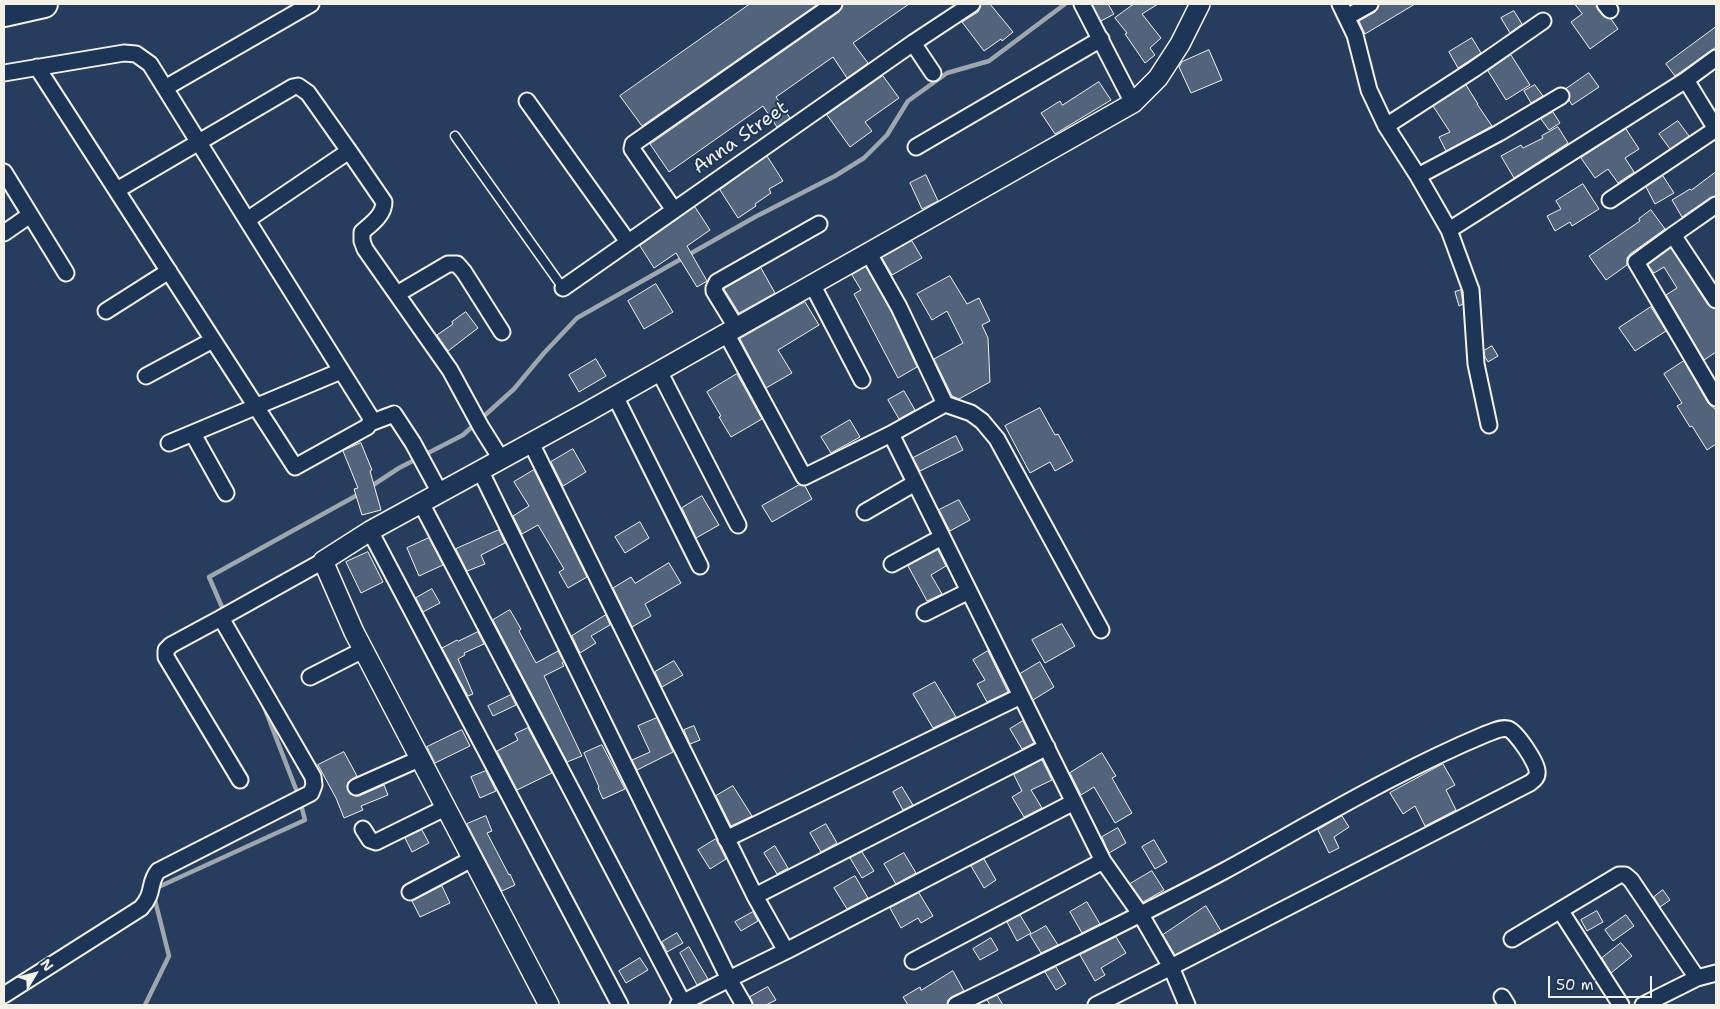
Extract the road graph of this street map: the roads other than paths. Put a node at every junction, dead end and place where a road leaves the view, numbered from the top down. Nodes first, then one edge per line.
1 (44, 4) edge
2 (311, 4) edge
3 (834, 4) edge
4 (972, 4) edge
5 (1082, 4) edge
6 (1200, 4) edge
7 (1370, 4) edge
8 (1344, 11) edge
9 (4, 13) edge
10 (1543, 21) dead end
11 (1101, 39) junction
12 (913, 43) junction
13 (1716, 58) edge
14 (37, 67) junction
15 (4, 73) edge
16 (933, 73) dead end
17 (1686, 80) junction
18 (165, 88) junction
19 (1561, 96) dead end
20 (527, 101) dead end
21 (1133, 103) junction
22 (1386, 126) junction
23 (1716, 129) edge
24 (455, 136) dead end
25 (199, 142) junction
26 (916, 147) dead end
27 (348, 151) junction
28 (4, 172) edge
29 (1418, 176) junction
30 (117, 190) junction
31 (1610, 200) dead end
32 (1716, 205) edge
33 (674, 210) junction
34 (30, 215) junction
35 (247, 220) junction
36 (819, 224) dead end
37 (1449, 230) junction
38 (4, 233) edge
39 (1673, 235) junction
40 (628, 242) junction
41 (868, 252) junction
42 (169, 270) junction
43 (66, 273) dead end
44 (1712, 283) edge
45 (812, 284) junction
46 (564, 288) joint
47 (397, 294) junction
48 (1716, 300) edge
49 (106, 311) dead end
50 (731, 330) junction
51 (502, 332) dead end
52 (213, 340) junction
53 (341, 371) junction
54 (659, 371) junction
55 (146, 376) dead end
56 (862, 380) dead end
57 (615, 396) junction
58 (1716, 398) edge
59 (945, 404) junction
60 (257, 407) junction
61 (370, 423) junction
62 (1489, 425) dead end
63 (193, 434) junction
64 (891, 434) junction
65 (170, 443) dead end
66 (531, 443) junction
67 (501, 459) junction
68 (480, 470) junction
69 (915, 483) junction
70 (226, 493) dead end
71 (440, 493) junction
72 (422, 503) junction
73 (865, 512) dead end
74 (738, 525) dead end
75 (370, 531) junction
76 (942, 537) junction
77 (324, 561) junction
78 (892, 564) dead end
79 (700, 566) dead end
80 (969, 591) junction
81 (925, 613) dead end
82 (221, 618) junction
83 (1102, 630) dead end
84 (363, 650) junction
85 (310, 677) dead end
86 (1021, 696) junction
87 (1047, 747) junction
88 (419, 759) junction
89 (240, 780) dead end
90 (356, 787) dead end
91 (1074, 802) junction
92 (445, 808) junction
93 (363, 829) dead end
94 (726, 838) junction
95 (472, 859) junction
96 (1103, 861) junction
97 (410, 892) dead end
98 (755, 896) junction
99 (1560, 910) junction
100 (1142, 915) junction
101 (1512, 939) dead end
102 (786, 951) junction
103 (913, 961) dead end
104 (1171, 967) junction
105 (1716, 972) edge
106 (1697, 978) junction
107 (729, 979) junction
108 (4, 995) edge
109 (682, 1004) edge
110 (548, 1005) edge
111 (620, 1005) edge
112 (744, 1005) edge
113 (956, 1005) edge
114 (1096, 1005) edge
115 (1187, 1005) edge
116 (1621, 1005) edge
117 (1642, 1005) edge

1 - 9 highway
2 - 18 street
3 - 33 street
4 - 12 street, Anna Street
5 - 11 street
6 - 21 street
7 - 8 street
8 - 22 street
10 - 22 street
11 - 21 street
11 - 26 street
12 - 16 street
12 - 33 street, Anna Street
13 - 17 street
14 - 15 street
14 - 18 street
14 - 30 street
17 - 23 street
17 - 37 street
18 - 25 street
19 - 29 street
20 - 40 street
21 - 41 street
22 - 29 street
23 - 31 street
24 - 46 lane
25 - 27 street
25 - 30 street
25 - 35 street
27 - 35 street
27 - 47 street
28 - 34 street
29 - 37 street
30 - 42 street
32 - 39 street
33 - 40 street, Anna Street
34 - 38 street
34 - 43 street
35 - 53 street
36 - 50 street
37 - 62 street
39 - 44 street
39 - 58 street
40 - 46 street, Anna Street
41 - 45 street
41 - 59 street
42 - 49 street
42 - 52 street
44 - 48 street
45 - 50 street
45 - 56 street
47 - 51 street
47 - 67 street
50 - 54 street
50 - 64 street
52 - 55 street
52 - 60 street
53 - 60 street
53 - 61 street
54 - 57 street
54 - 74 street
57 - 66 street
57 - 79 street
59 - 64 street
59 - 83 street
60 - 61 street
60 - 63 street
61 - 71 street
63 - 65 street
63 - 70 street
64 - 69 street
66 - 67 street
66 - 94 street
67 - 68 street
68 - 71 street
68 - 107 street
69 - 73 street
69 - 76 street
71 - 72 street
72 - 75 street
72 - 109 street
75 - 77 street
75 - 111 street
76 - 78 street
76 - 80 street
77 - 82 street
77 - 84 street
80 - 81 street
80 - 86 street
82 - 89 street
82 - 108 street
84 - 85 street
84 - 88 street
86 - 87 street
86 - 94 street
87 - 91 street
87 - 98 street
88 - 90 street
88 - 92 street
91 - 96 street
91 - 102 street
92 - 93 street
92 - 95 street
94 - 98 street
95 - 97 street
95 - 110 street
96 - 100 street
96 - 103 street
98 - 102 street
99 - 101 street
99 - 106 street
99 - 116 street
100 - 104 street
100 - 104 street
100 - 113 street
102 - 107 street
104 - 114 street
104 - 115 street
105 - 106 street
106 - 117 street
107 - 109 street
107 - 112 street

